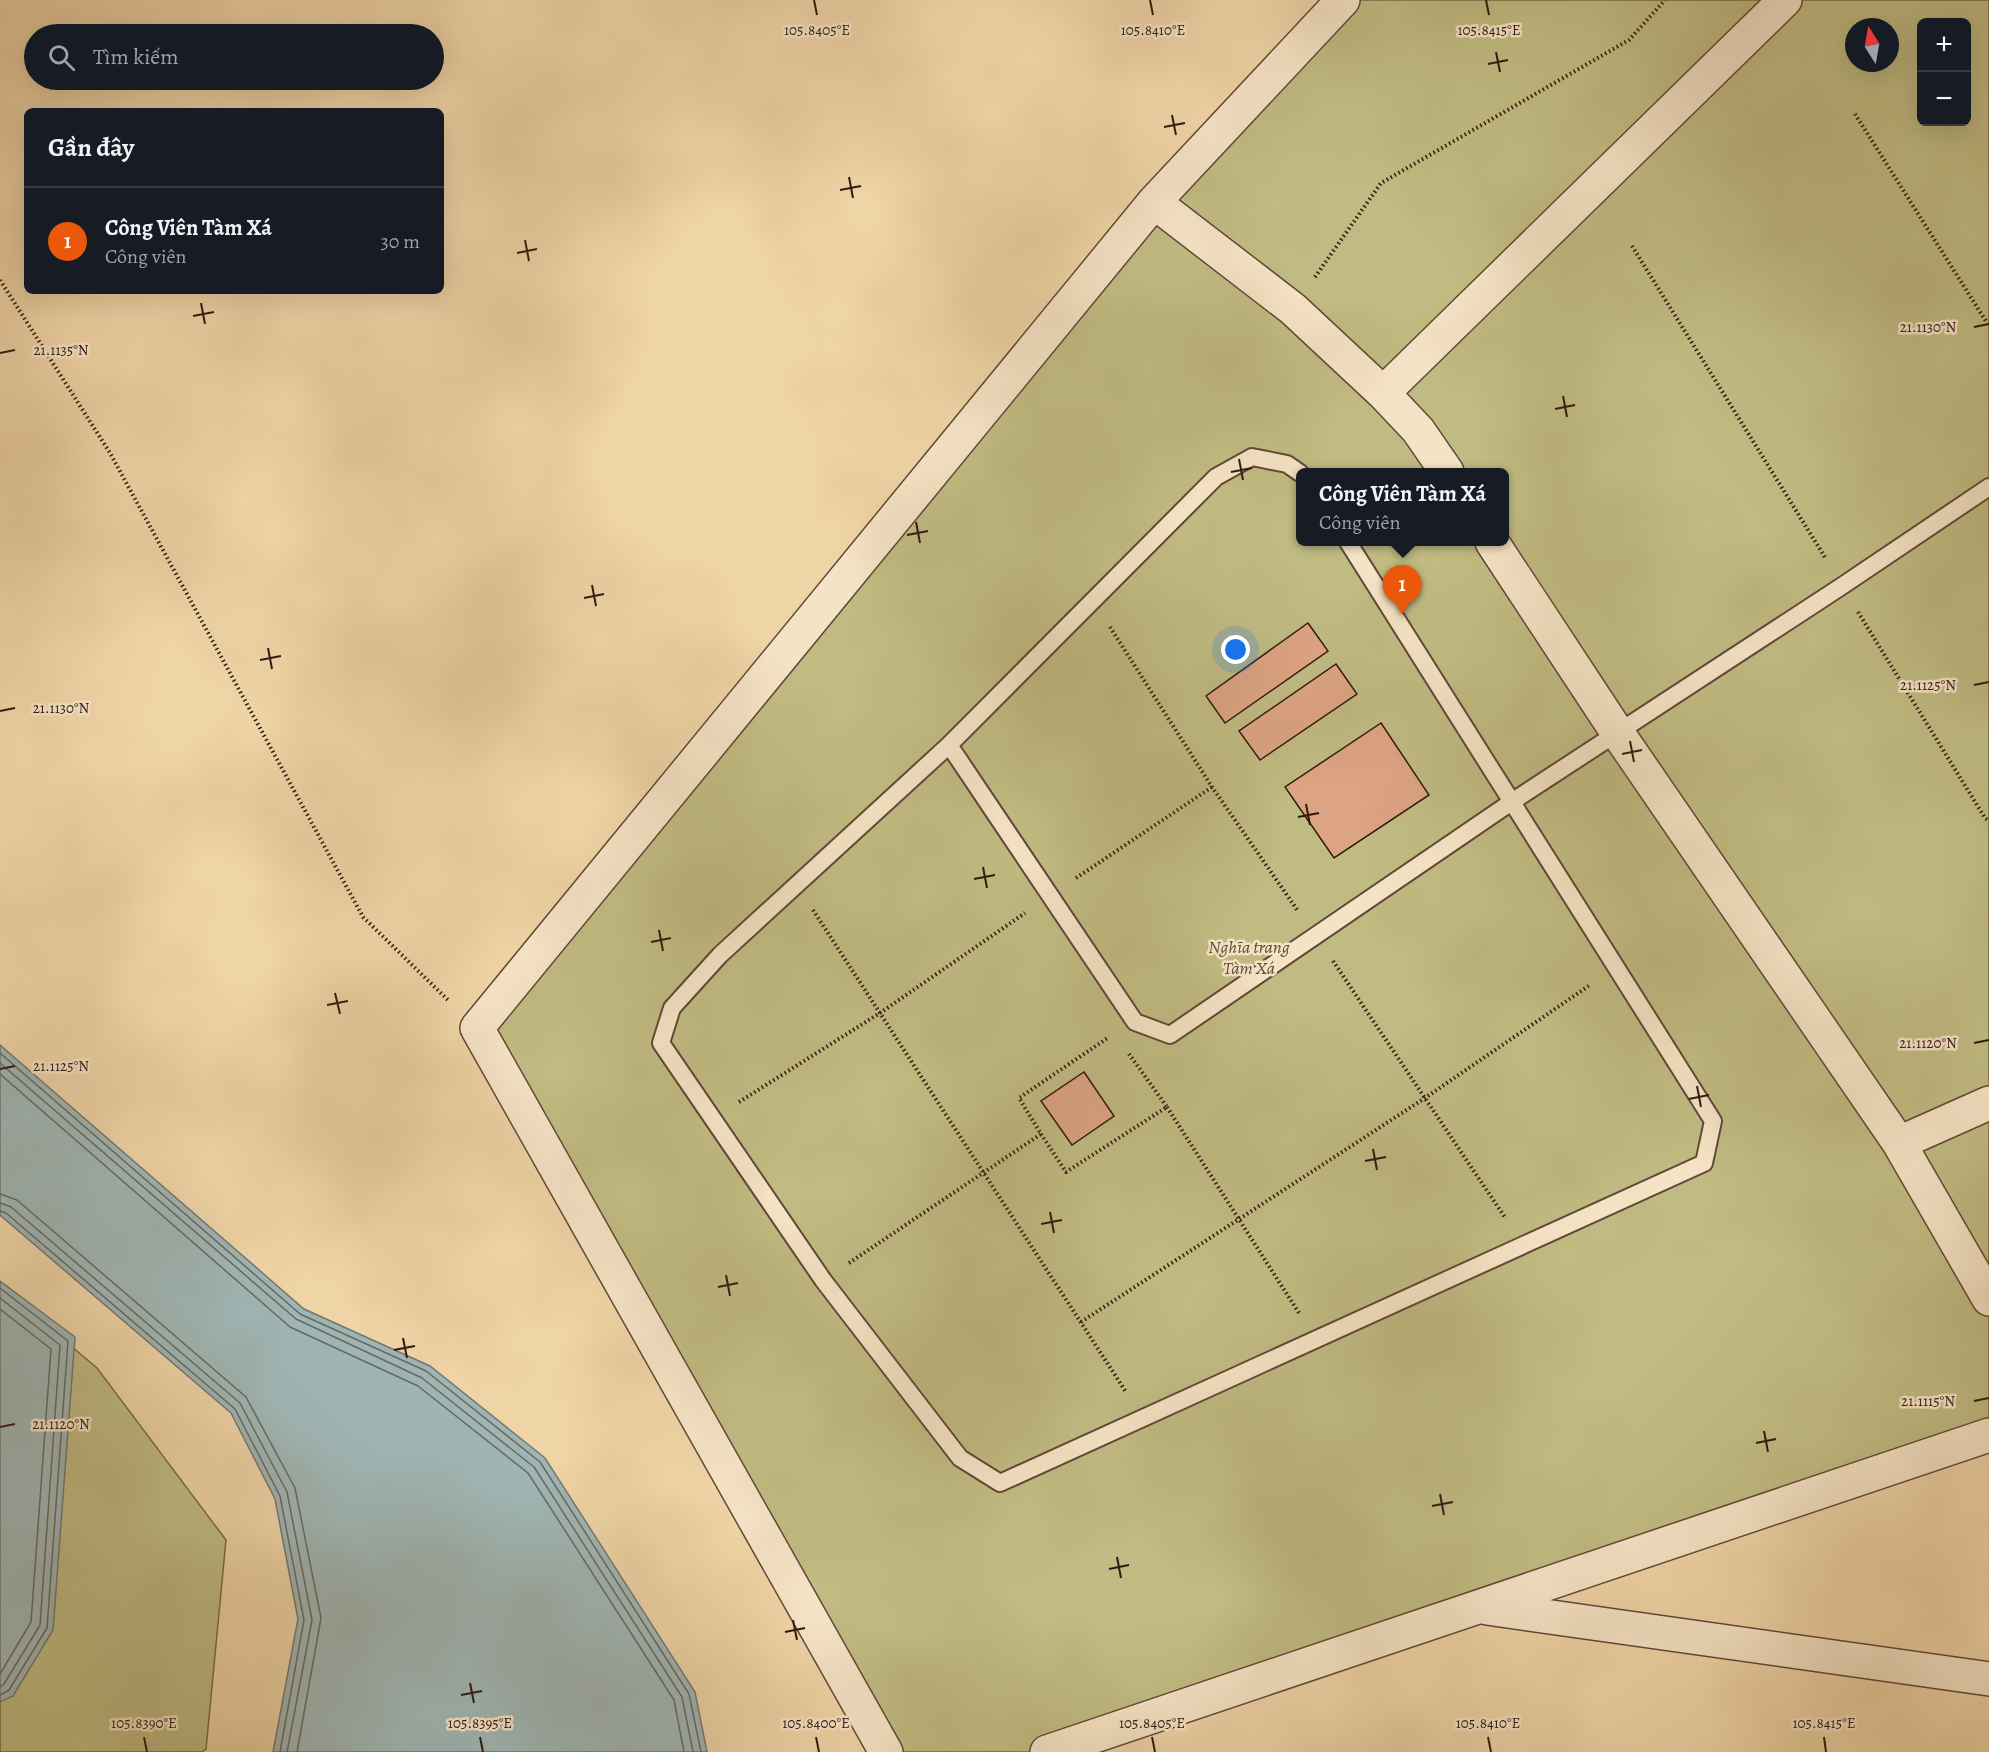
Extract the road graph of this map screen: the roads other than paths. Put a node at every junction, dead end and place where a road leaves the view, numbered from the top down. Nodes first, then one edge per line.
1 (1343, 0) edge
2 (1785, 0) edge
3 (1154, 202) junction
4 (1383, 393) junction
5 (1443, 468) edge
6 (1296, 470) edge
7 (1989, 487) edge
8 (1351, 546) edge
9 (1495, 546) edge
10 (1617, 732) junction
11 (949, 745) junction
12 (1513, 801) junction
13 (1989, 1103) edge
14 (1899, 1143) junction
15 (1989, 1299) edge
16 (1989, 1435) edge
17 (1479, 1607) junction
18 (1989, 1679) edge
19 (886, 1752) edge
20 (1047, 1752) edge

1 - 3 street
2 - 4 street
3 - 4 street
3 - 19 street
4 - 5 street
6 - 11 lane
7 - 10 lane
8 - 12 lane
9 - 10 street
10 - 12 lane
10 - 14 street
11 - 12 lane
11 - 12 lane
13 - 14 street
14 - 15 street
16 - 17 street
17 - 18 street
17 - 20 street

